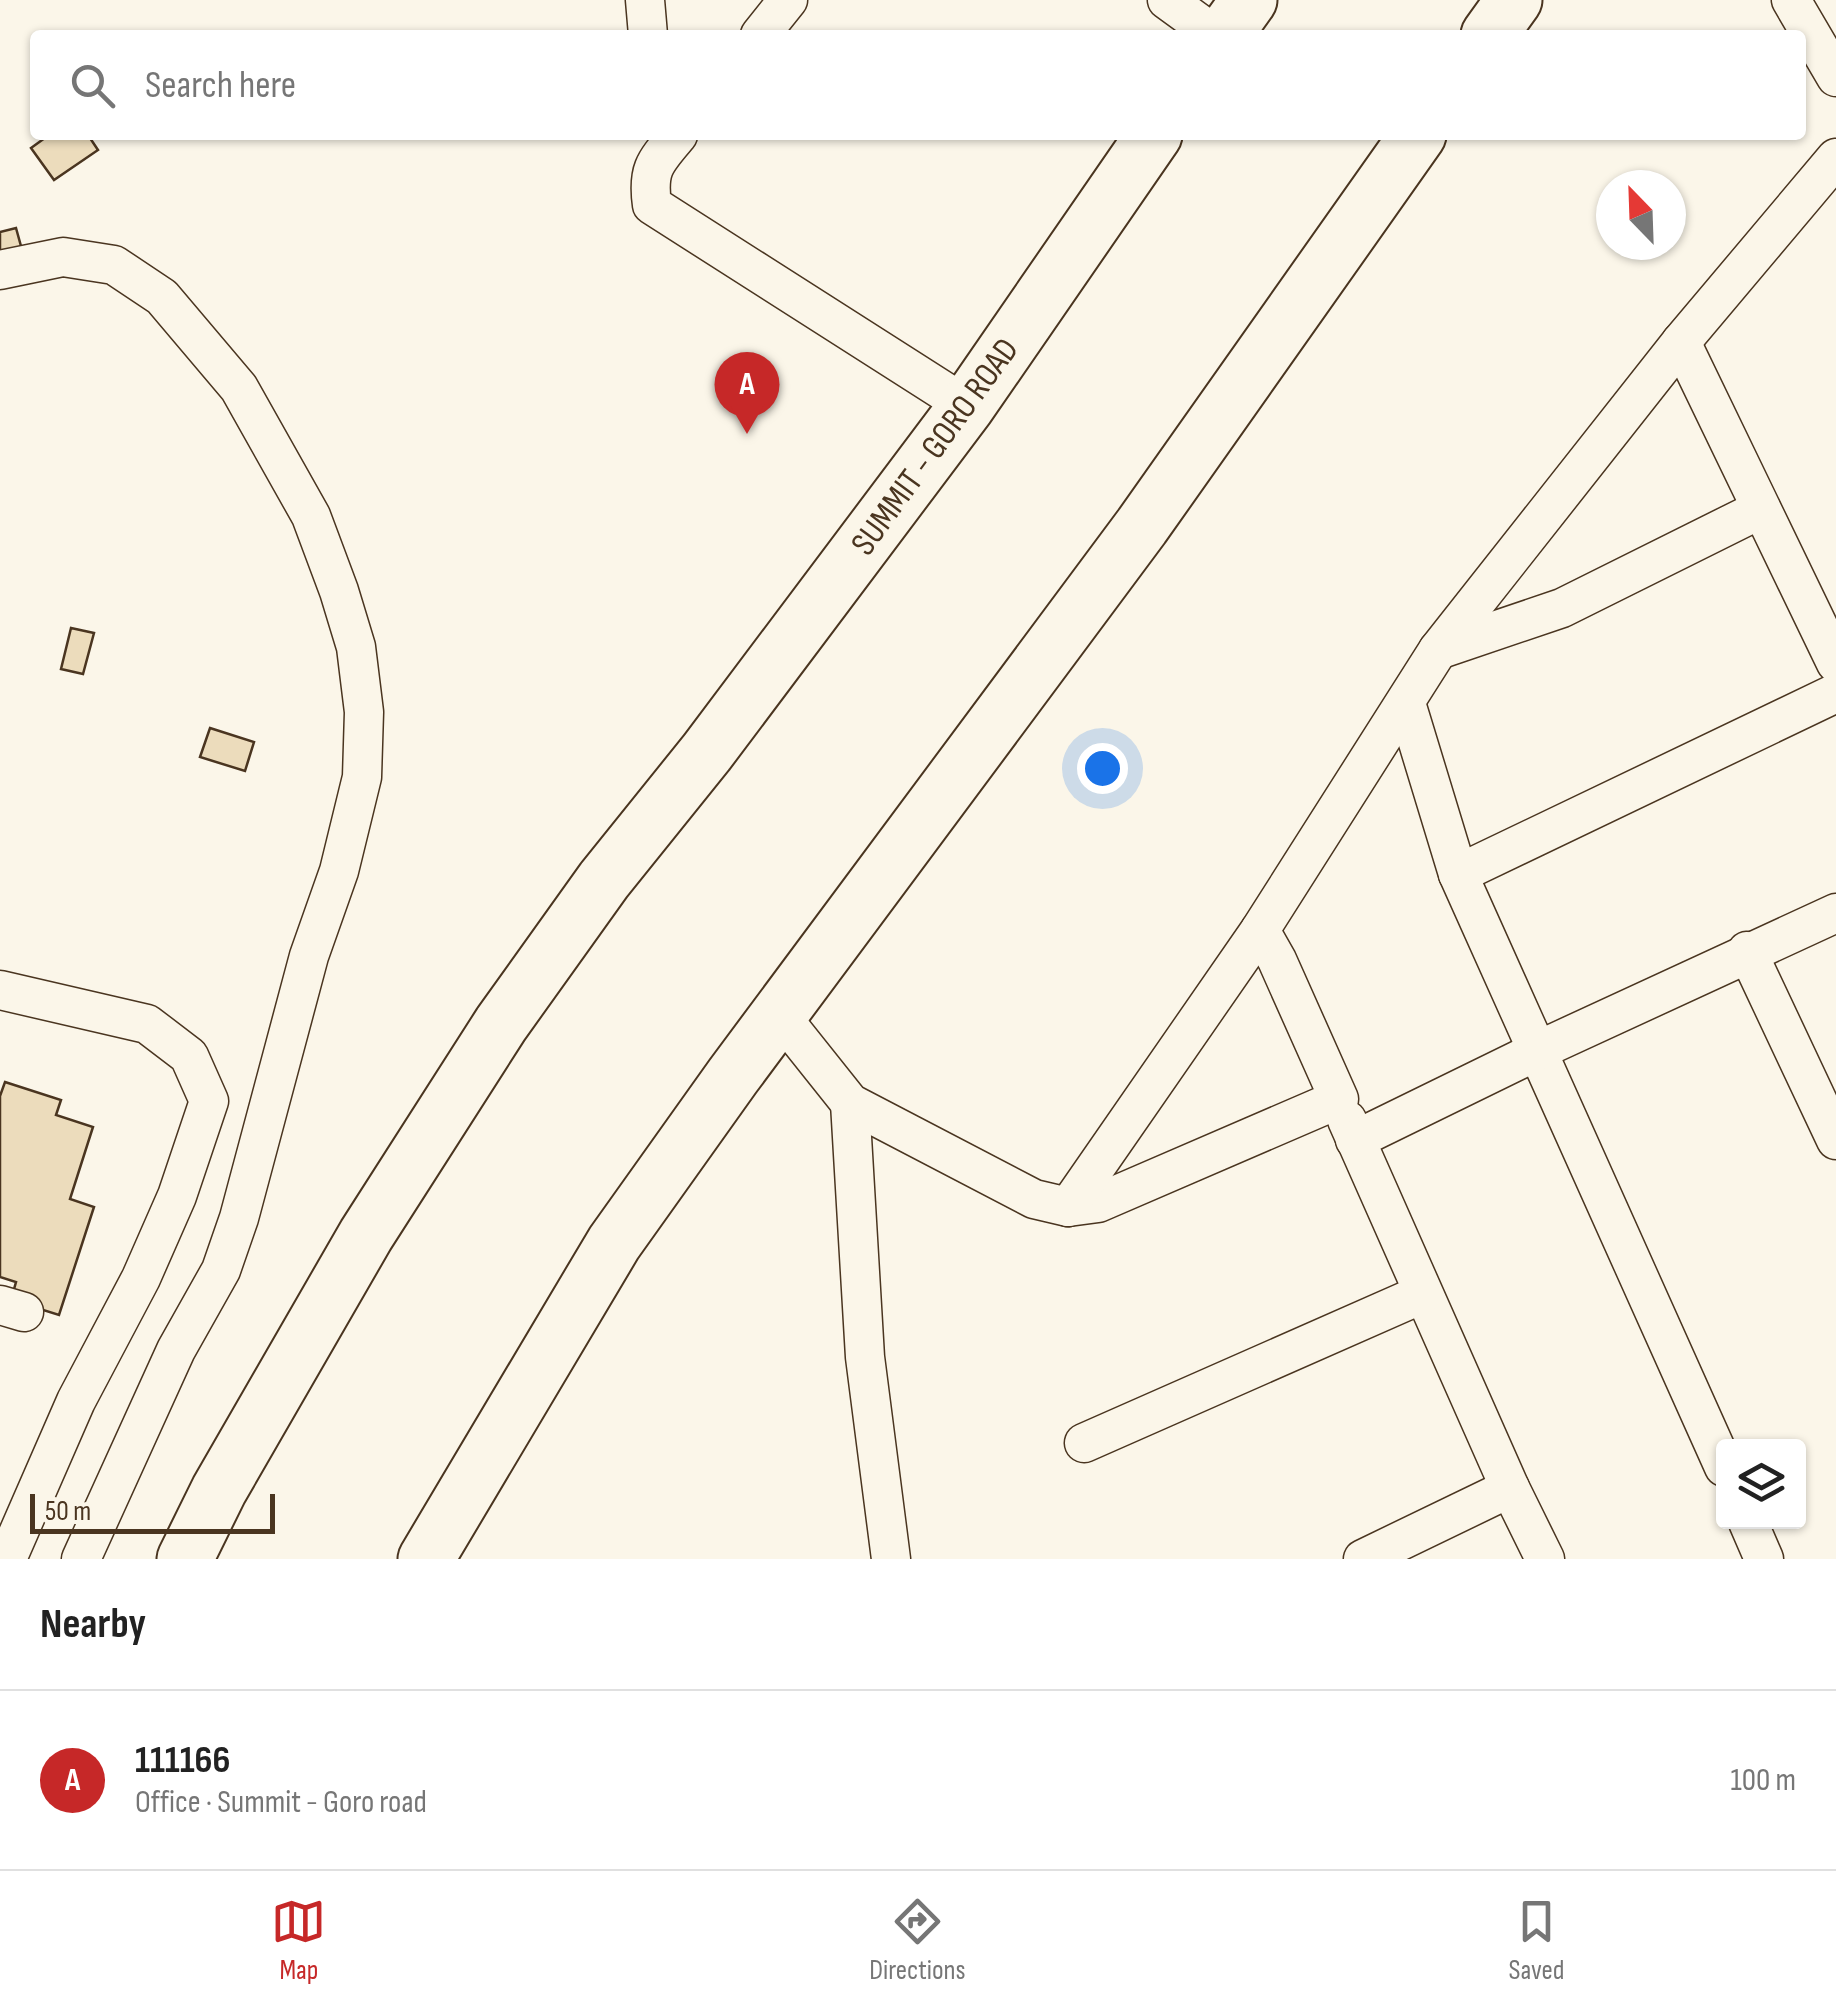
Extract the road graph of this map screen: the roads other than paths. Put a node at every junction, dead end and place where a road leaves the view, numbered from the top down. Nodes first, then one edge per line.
1 (645, 0) edge
2 (788, 0) edge
3 (1168, 0) edge
4 (1249, 0) edge
5 (1514, 0) edge
6 (1791, 0) edge
7 (648, 30) edge
8 (764, 30) edge
9 (1207, 30) edge
10 (1228, 30) edge
11 (1493, 30) edge
12 (1836, 77) edge
13 (1151, 140) edge
14 (1414, 140) edge
15 (665, 142) edge
16 (1836, 158) edge
17 (0, 270) edge
18 (1680, 342) junction
19 (967, 406) junction
20 (1762, 509) junction
21 (1438, 650) junction
22 (1836, 663) edge
23 (1836, 693) edge
24 (1406, 703) junction
25 (1458, 874) junction
26 (1836, 913) edge
27 (1260, 930) junction
28 (1747, 952) junction
29 (0, 990) edge
30 (780, 1014) junction
31 (1539, 1050) junction
32 (1339, 1099) junction
33 (850, 1103) junction
34 (1355, 1140) junction
35 (1836, 1140) edge
36 (1068, 1207) junction
37 (1422, 1294) junction
38 (1084, 1443) dead end
39 (1716, 1449) edge
40 (1510, 1488) junction
41 (1751, 1529) edge
42 (7, 1559) edge
43 (81, 1559) edge
44 (185, 1559) edge
45 (426, 1559) edge
46 (891, 1559) edge
47 (1363, 1559) edge
48 (1545, 1559) edge
49 (1764, 1559) edge

1 - 7 street
2 - 8 street
3 - 9 street
4 - 10 highway
5 - 11 highway
6 - 12 street
13 - 19 highway, SUMMIT - GORO ROAD
14 - 30 highway
15 - 19 street
16 - 18 street
17 - 43 street
18 - 20 street
18 - 21 street
19 - 44 highway, SUMMIT - GORO ROAD
20 - 21 street
20 - 22 street
21 - 24 street
23 - 25 street
24 - 25 street
24 - 27 street
25 - 31 street
26 - 28 street
27 - 32 street
27 - 36 street
28 - 31 street
28 - 35 street
29 - 42 street
30 - 33 street
30 - 45 highway
31 - 34 street
31 - 39 street
32 - 34 street
32 - 36 street
33 - 36 street
33 - 46 street
34 - 37 street
37 - 38 street
37 - 40 street
40 - 47 street
40 - 48 street
41 - 49 street

